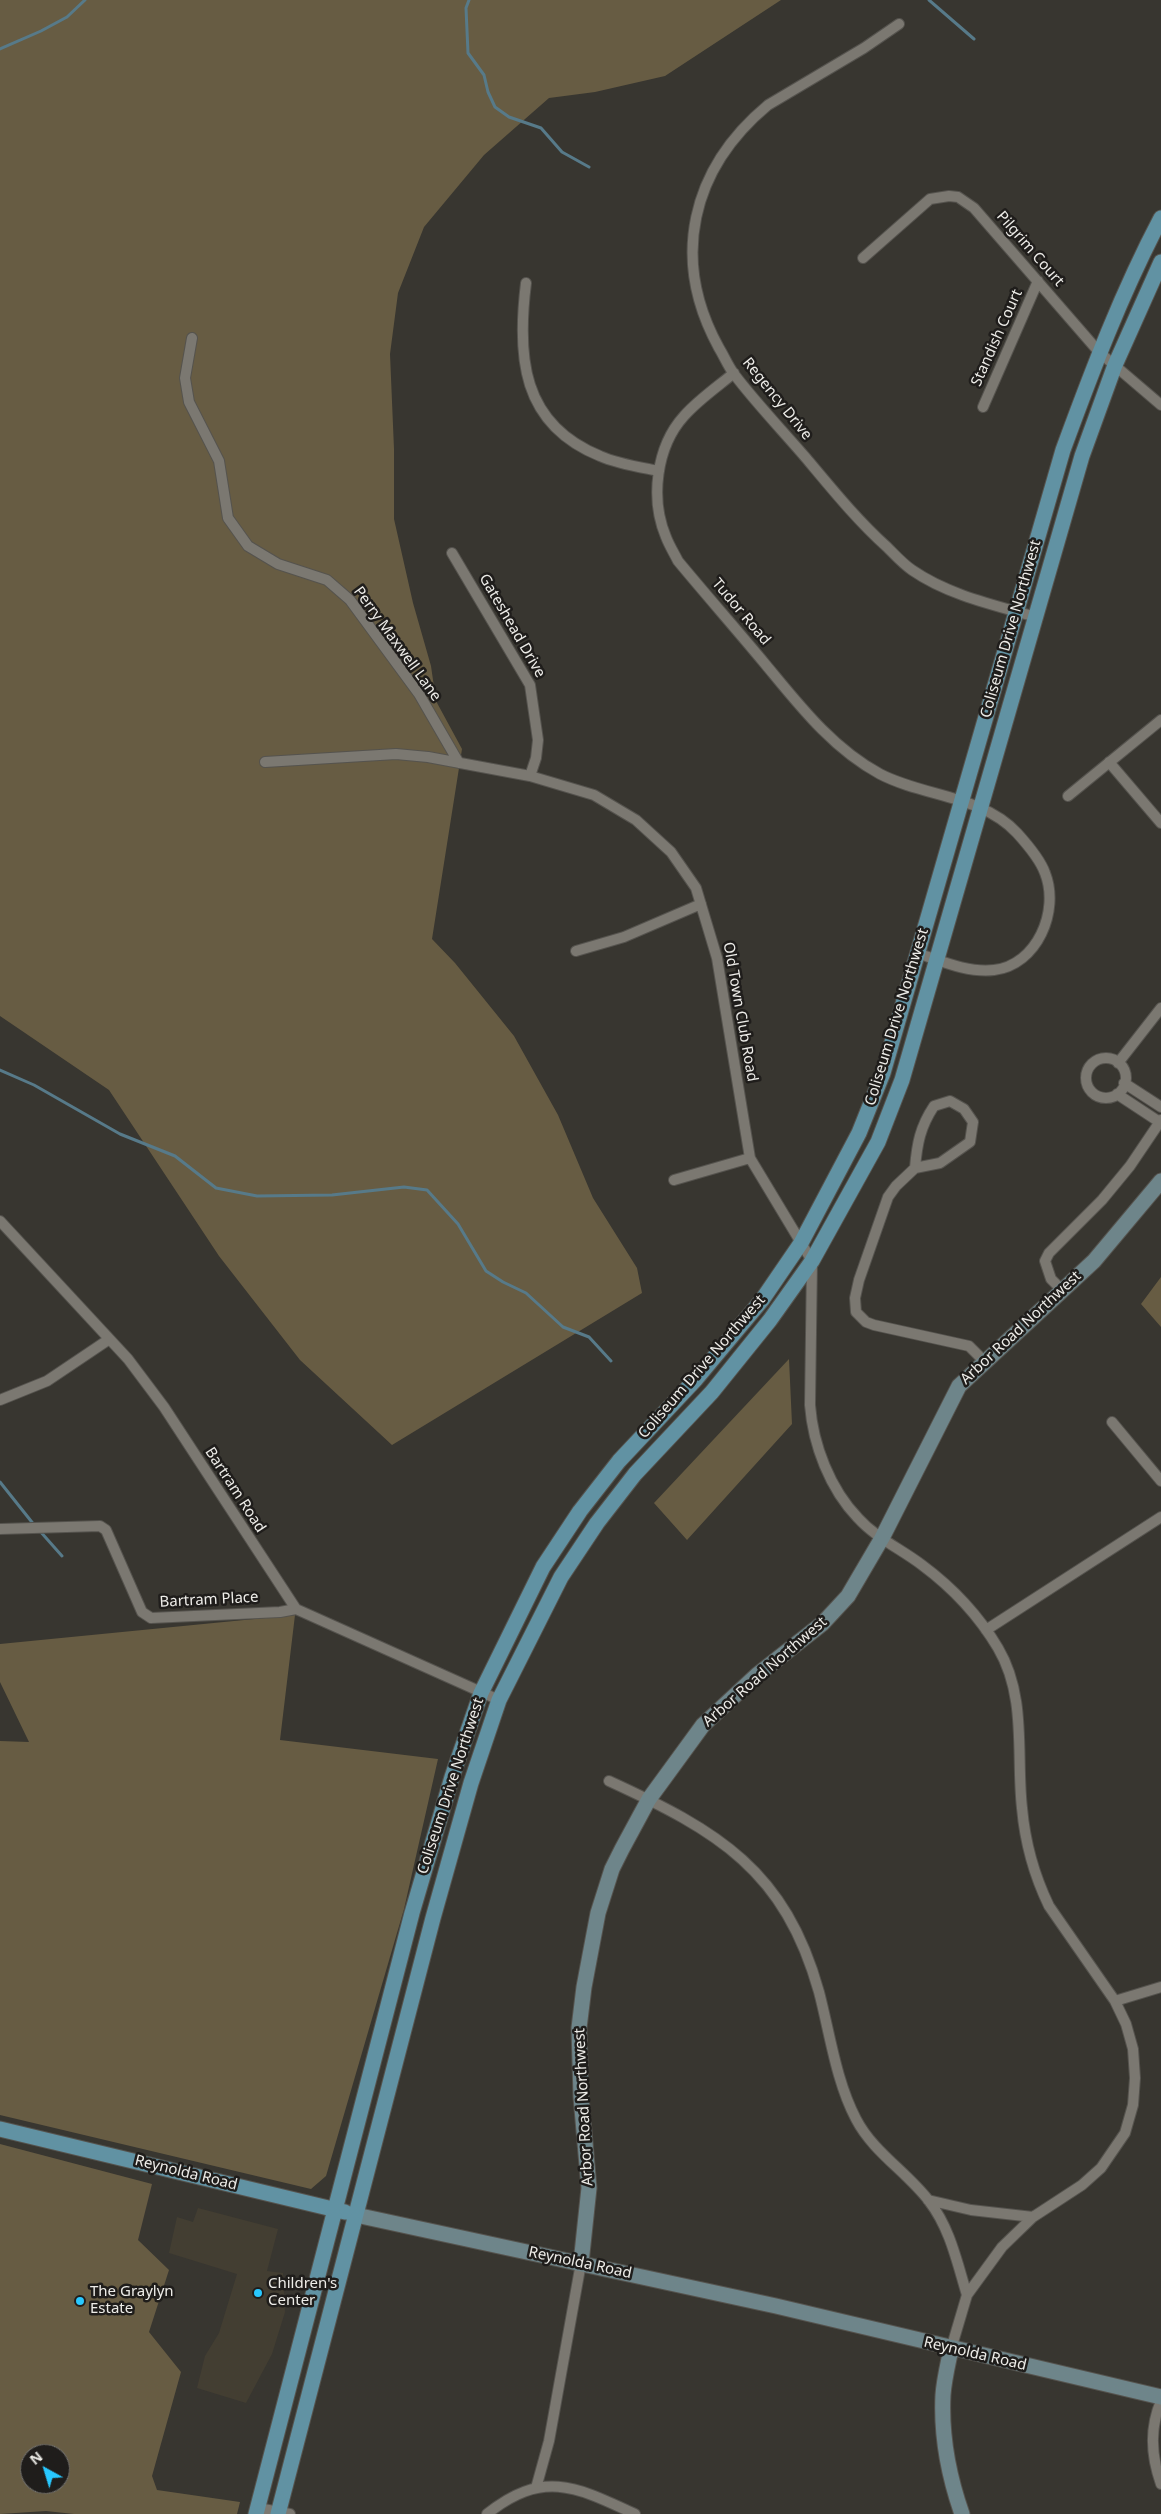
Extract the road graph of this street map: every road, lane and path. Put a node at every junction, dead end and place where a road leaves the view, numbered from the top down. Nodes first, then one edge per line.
1 (898, 24) dead end
2 (1161, 218) edge
3 (863, 258) dead end
4 (1161, 262) edge
5 (1038, 281) junction
6 (526, 283) dead end
7 (192, 338) dead end
8 (1099, 352) junction
9 (1116, 365) junction
10 (734, 373) junction
11 (1161, 405) edge
12 (983, 406) dead end
13 (659, 472) junction
14 (452, 553) dead end
15 (1017, 612) junction
16 (1036, 617) junction
17 (1161, 720) edge
18 (265, 762) dead end
19 (1109, 762) junction
20 (458, 763) junction
21 (530, 776) junction
22 (1068, 796) dead end
23 (961, 802) junction
24 (980, 808) junction
25 (1161, 823) edge
26 (700, 904) junction
27 (576, 950) dead end
28 (917, 953) junction
29 (937, 960) junction
30 (1161, 1008) edge
31 (1118, 1063) junction
32 (1124, 1083) junction
33 (1117, 1094) junction
34 (1161, 1107) edge
35 (1160, 1122) edge
36 (750, 1158) junction
37 (915, 1168) junction
38 (674, 1180) dead end
39 (1161, 1182) edge
40 (0, 1221) edge
41 (801, 1243) junction
42 (812, 1261) junction
43 (1062, 1290) junction
44 (108, 1340) junction
45 (984, 1361) junction
46 (0, 1400) edge
47 (1112, 1422) dead end
48 (1161, 1481) edge
49 (1161, 1517) edge
50 (0, 1529) edge
51 (882, 1538) junction
52 (296, 1609) junction
53 (986, 1630) junction
54 (481, 1693) junction
55 (499, 1700) junction
56 (609, 1781) dead end
57 (649, 1799) junction
58 (1161, 1987) edge
59 (1115, 2001) junction
60 (0, 2129) edge
61 (928, 2200) junction
62 (336, 2210) junction
63 (356, 2215) junction
64 (1033, 2217) junction
65 (582, 2263) junction
66 (967, 2295) junction
67 (951, 2349) junction
68 (1161, 2397) edge
69 (1161, 2401) edge
70 (1161, 2484) edge
71 (536, 2488) junction
72 (257, 2511) edge
73 (282, 2513) edge
74 (487, 2514) edge
75 (635, 2514) edge
76 (962, 2514) edge

1 - 10 street, Regency Drive
2 - 8 main road, Coliseum Drive Northwest
3 - 5 street, Pilgrim Court
4 - 9 main road, Coliseum Drive Northwest
5 - 8 street, Pilgrim Court
5 - 12 street, Standish Court
6 - 13 street
7 - 20 street, Perry Maxwell Lane
8 - 9 street, Pilgrim Court
8 - 15 main road, Coliseum Drive Northwest
9 - 11 street, Pilgrim Court
9 - 16 main road, Coliseum Drive Northwest
10 - 13 street, Tudor Road
10 - 15 street, Regency Drive
13 - 23 street, Tudor Road
14 - 21 street, Gateshead Drive
15 - 16 street, Regency Drive
15 - 23 main road, Coliseum Drive Northwest
16 - 24 main road, Coliseum Drive Northwest
17 - 19 street
18 - 20 street, Old Town Club Road
19 - 22 street
19 - 25 street
20 - 21 street, Old Town Club Road
21 - 26 street, Old Town Club Road
23 - 24 street, Tudor Road
23 - 28 main road, Coliseum Drive Northwest
24 - 29 main road, Coliseum Drive Northwest
24 - 29 street, Tudor Road
26 - 27 street
26 - 36 street, Old Town Club Road
28 - 29 street, Tudor Road
28 - 41 main road, Coliseum Drive Northwest
29 - 42 main road, Coliseum Drive Northwest
30 - 31 street
31 - 32 street
31 - 33 street
32 - 33 street
32 - 34 street
33 - 35 street
35 - 43 street
36 - 38 street
36 - 41 street, Old Town Club Road
37 - 37 street
37 - 45 street
39 - 43 street, Arbor Road Northwest
40 - 44 street, Bartram Road
41 - 42 street, Old Town Club Road
41 - 54 main road, Coliseum Drive Northwest
42 - 51 street
42 - 55 main road, Coliseum Drive Northwest
43 - 45 street, Arbor Road Northwest
44 - 46 street
44 - 52 street, Bartram Road
45 - 51 street, Arbor Road Northwest
47 - 48 street
49 - 53 street
50 - 52 street, Bartram Place
51 - 53 street
51 - 57 street, Arbor Road Northwest
52 - 54 street
53 - 59 street
54 - 55 street
54 - 62 main road, Coliseum Drive Northwest
55 - 63 main road, Coliseum Drive Northwest
56 - 57 street
57 - 61 street
57 - 65 street, Arbor Road Northwest
58 - 59 street
59 - 64 street
60 - 62 main road, Reynolda Road
61 - 64 street
61 - 66 street
62 - 63 main road, Reynolda Road
62 - 72 main road, Coliseum Drive Northwest
63 - 65 street, Reynolda Road
63 - 73 main road, Coliseum Drive Northwest
64 - 66 street
65 - 67 street, Reynolda Road
65 - 71 street, Arbor Road Northwest
66 - 67 street
67 - 68 street, Reynolda Road
67 - 76 street
69 - 70 street
71 - 74 street
71 - 75 street
72 - 73 street

